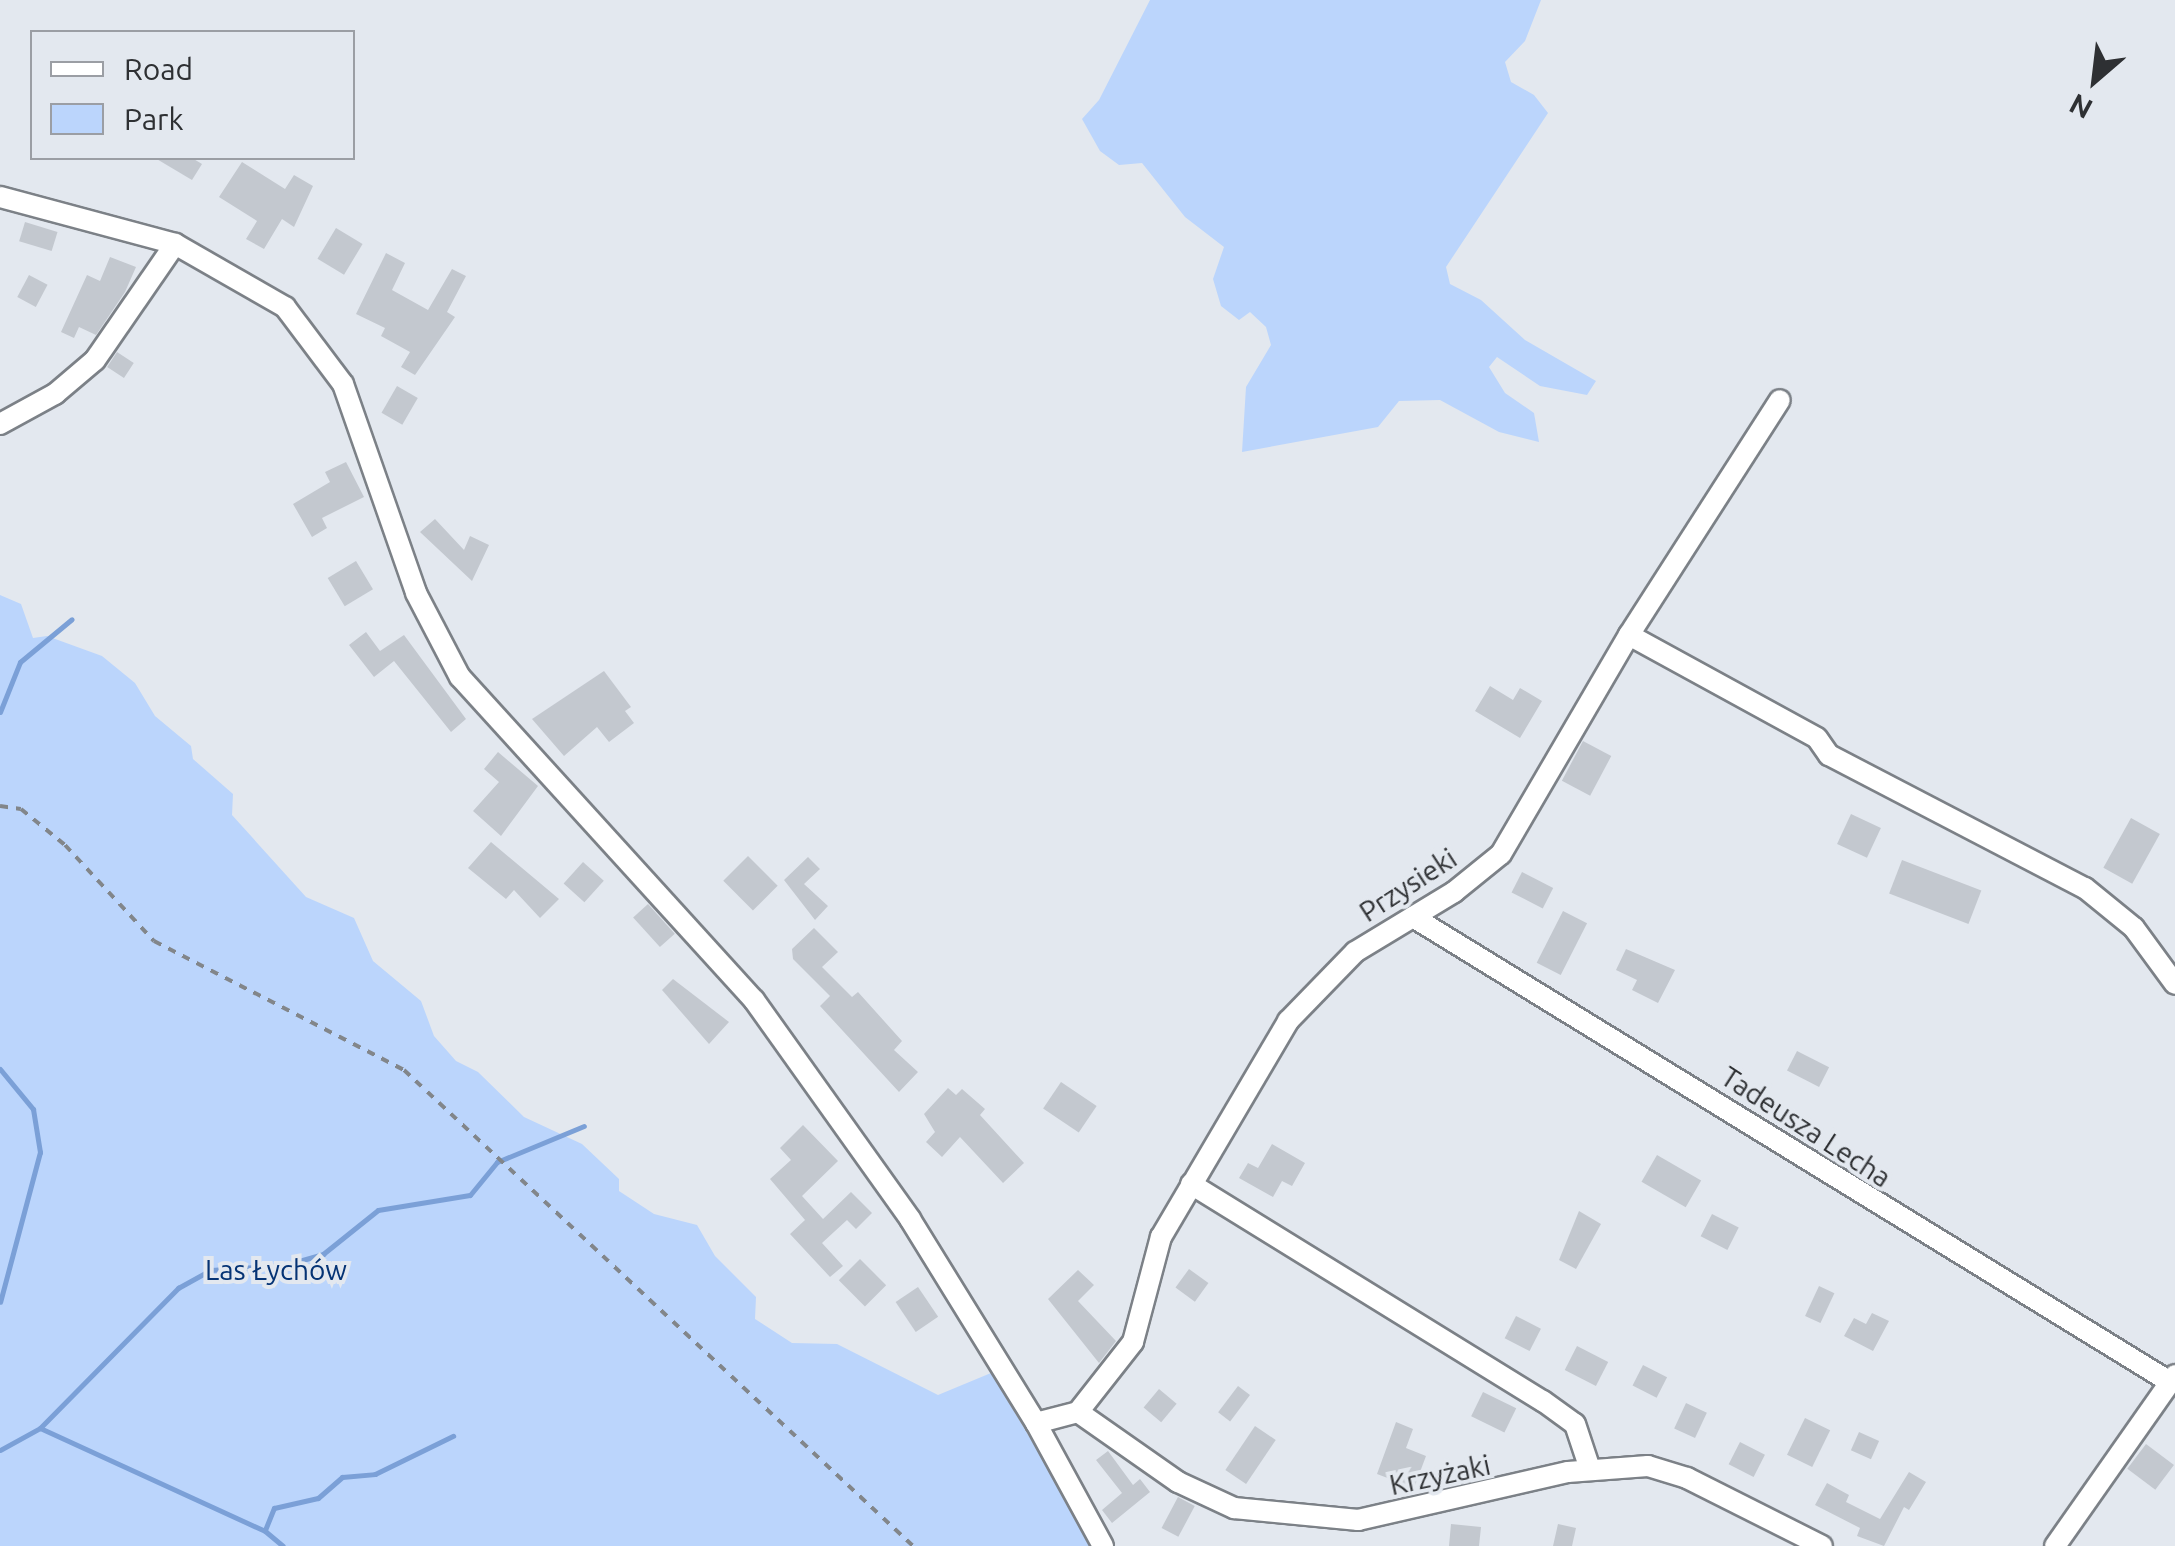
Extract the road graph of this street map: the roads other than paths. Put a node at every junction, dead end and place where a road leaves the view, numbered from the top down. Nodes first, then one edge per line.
1 (0, 197) edge
2 (175, 244) junction
3 (1780, 400) dead end
4 (0, 424) edge
5 (1629, 634) junction
6 (1412, 917) junction
7 (2175, 984) edge
8 (1191, 1184) junction
9 (2172, 1379) edge
10 (1078, 1412) junction
11 (1036, 1423) junction
12 (1590, 1470) junction
13 (1103, 1546) edge
14 (1822, 1546) edge
15 (2055, 1546) edge

1 - 2 street
2 - 4 street
2 - 11 street
3 - 5 street, Przysieki
5 - 6 street, Przysieki
5 - 7 street
6 - 8 street, Przysieki
6 - 9 street, Tadeusza Lecha
8 - 10 street, Przysieki
8 - 12 street
9 - 15 street
10 - 11 street
10 - 12 street, Krzyżaki
11 - 13 street
12 - 14 street, Krzyżaki

